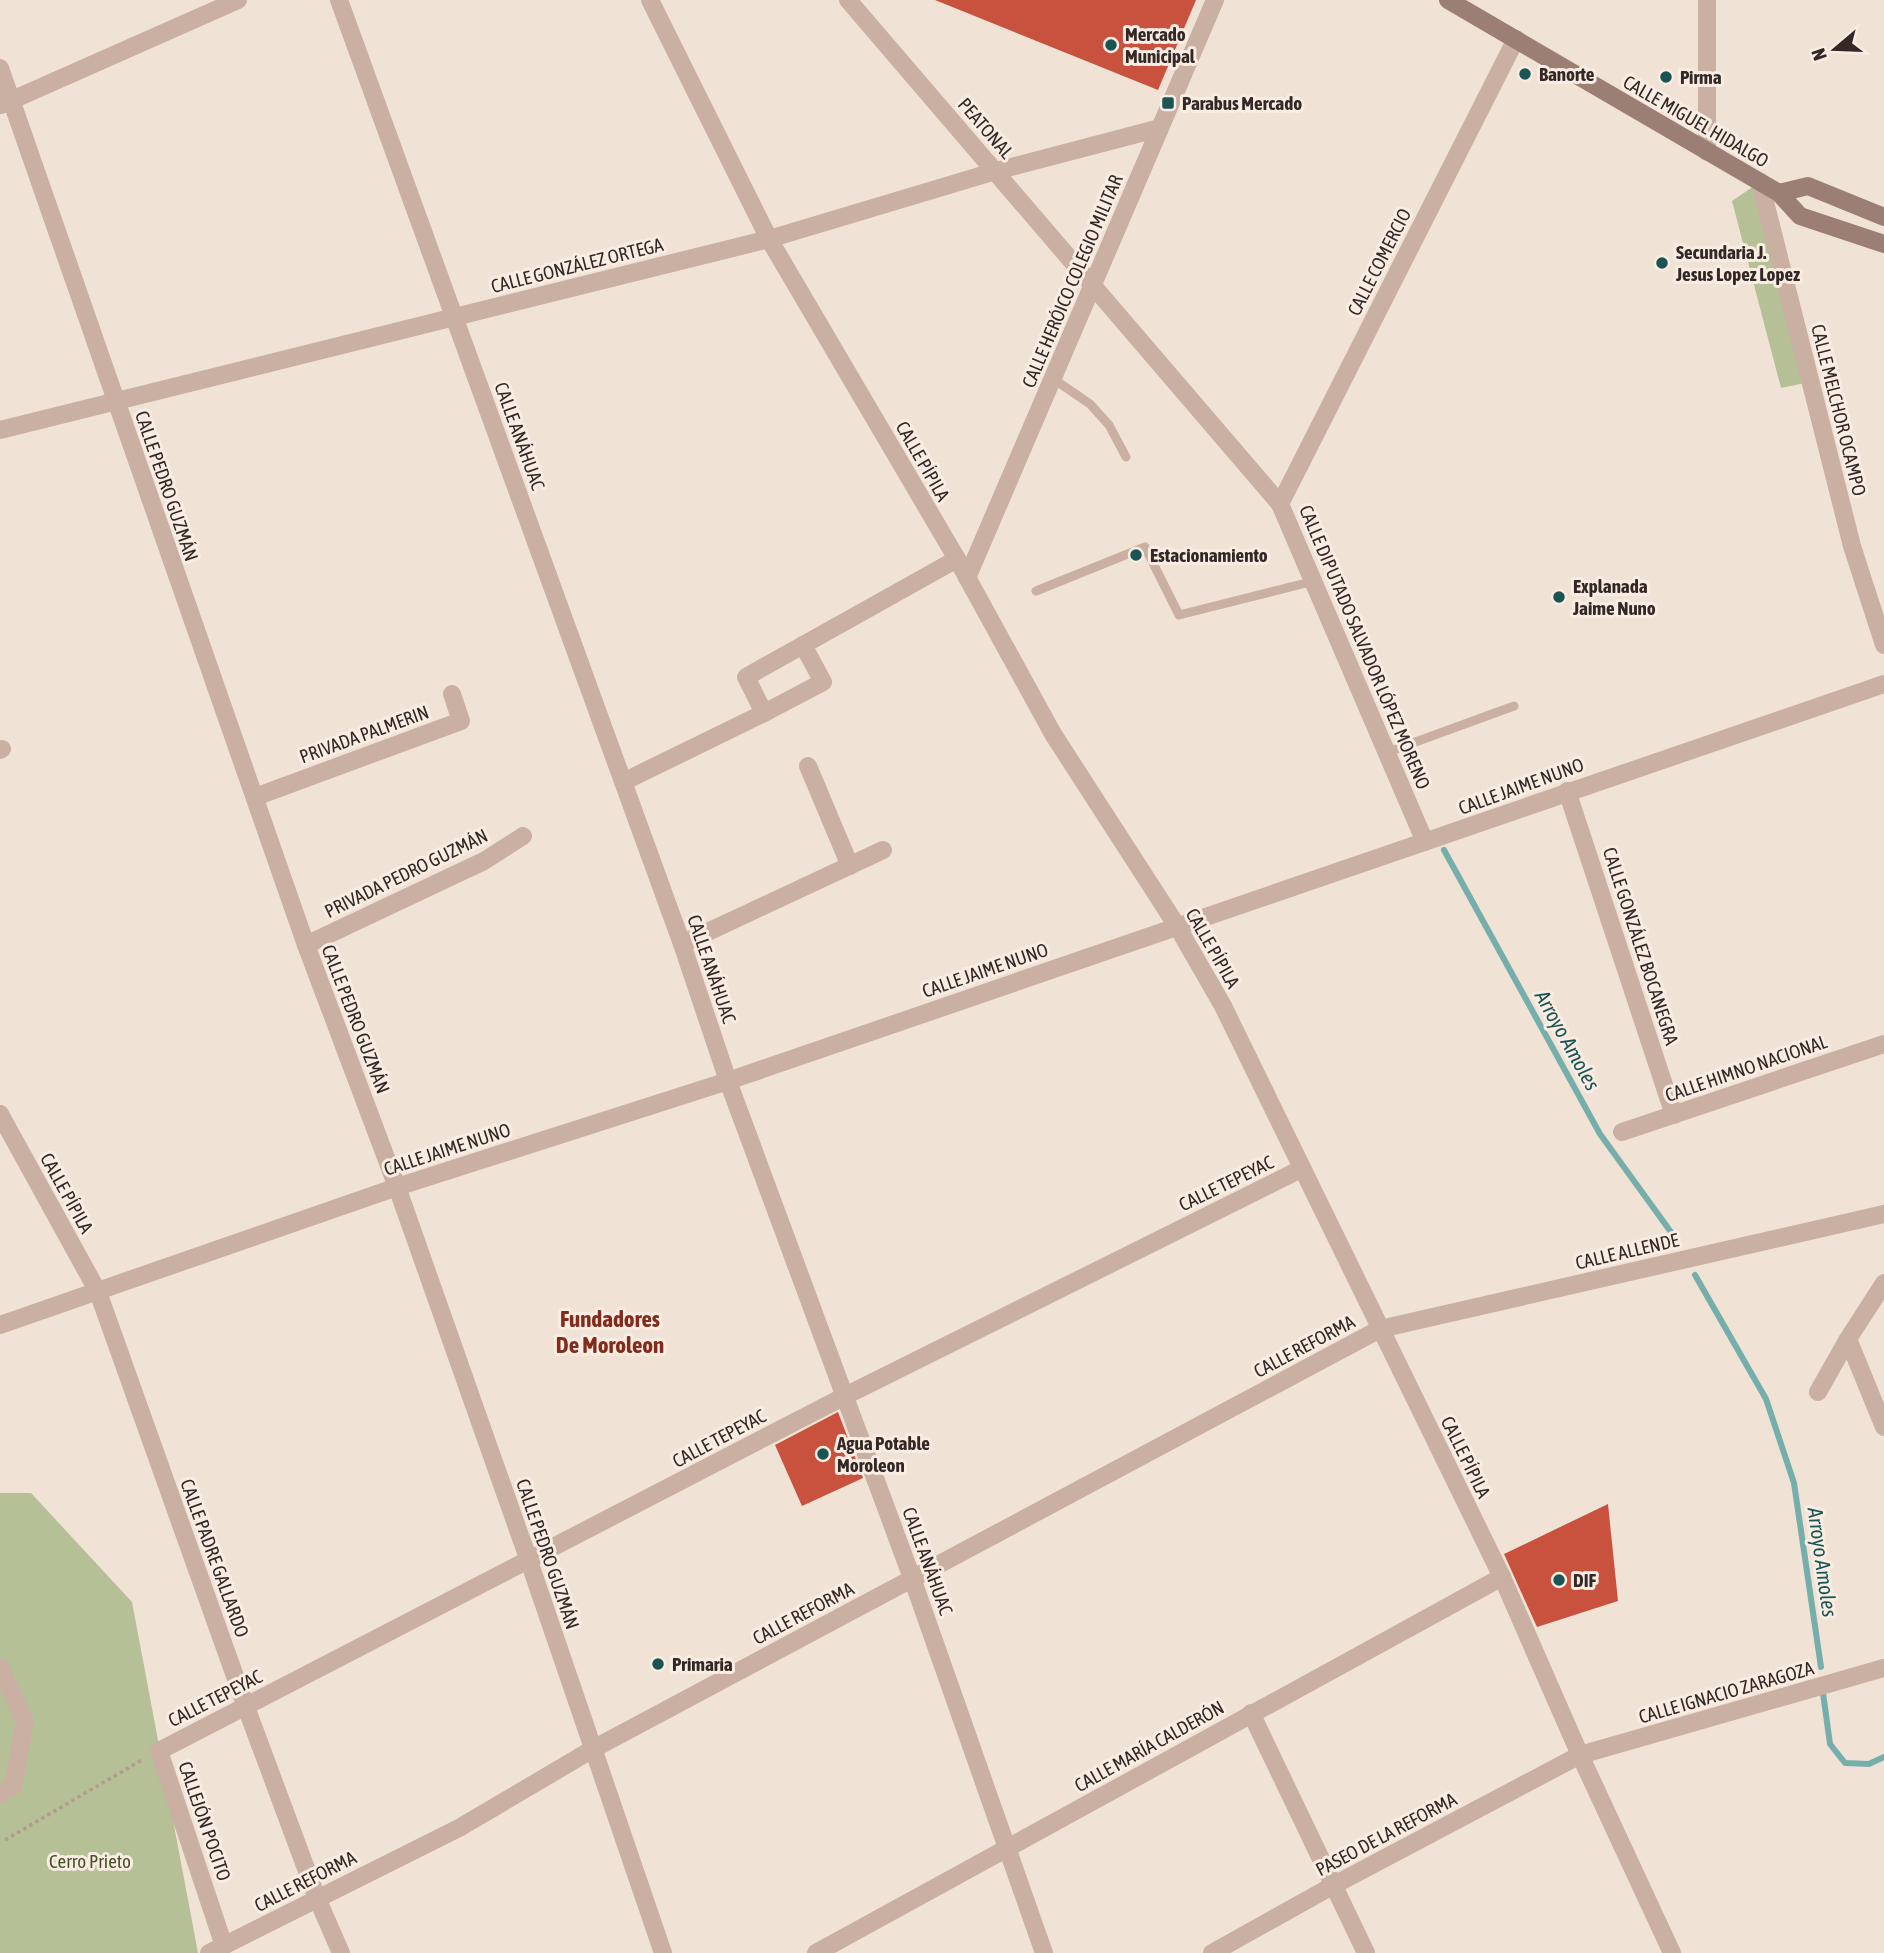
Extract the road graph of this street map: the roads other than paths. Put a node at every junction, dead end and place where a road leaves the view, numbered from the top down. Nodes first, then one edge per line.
1 (238, 0) edge
2 (339, 0) edge
3 (650, 0) edge
4 (848, 0) edge
5 (1216, 0) edge
6 (1448, 0) edge
7 (1707, 0) edge
8 (1516, 39) junction
9 (0, 68) edge
10 (6, 103) edge
11 (1160, 128) junction
12 (1707, 152) junction
13 (996, 171) junction
14 (1759, 182) junction
15 (1779, 193) junction
16 (1884, 217) edge
17 (769, 239) junction
18 (1884, 244) edge
19 (1092, 283) junction
20 (454, 317) junction
21 (1052, 379) junction
22 (114, 400) junction
23 (0, 430) edge
24 (1126, 457) dead end
25 (1280, 504) junction
26 (957, 559) junction
27 (967, 578) junction
28 (1314, 582) junction
29 (1035, 591) dead end
30 (1883, 641) edge
31 (803, 645) junction
32 (1884, 684) edge
33 (452, 694) dead end
34 (1514, 706) dead end
35 (764, 713) junction
36 (1388, 752) junction
37 (808, 766) dead end
38 (623, 782) junction
39 (1567, 791) junction
40 (254, 797) junction
41 (523, 836) dead end
42 (1425, 842) junction
43 (883, 850) dead end
44 (850, 866) junction
45 (1177, 926) junction
46 (682, 944) junction
47 (306, 945) junction
48 (1884, 1044) edge
49 (728, 1081) junction
50 (0, 1114) edge
51 (1674, 1115) junction
52 (1622, 1132) dead end
53 (1301, 1168) junction
54 (397, 1187) junction
55 (1884, 1214) edge
56 (1884, 1283) edge
57 (98, 1292) junction
58 (0, 1325) edge
59 (1380, 1329) junction
60 (1848, 1339) junction
61 (1818, 1392) dead end
62 (845, 1396) junction
63 (1884, 1427) edge
64 (529, 1561) junction
65 (1502, 1577) junction
66 (912, 1578) junction
67 (0, 1668) edge
68 (1884, 1668) edge
69 (246, 1707) junction
70 (1251, 1713) junction
71 (593, 1749) junction
72 (159, 1751) joint
73 (1580, 1755) junction
74 (0, 1794) edge
75 (1007, 1848) junction
76 (1334, 1885) junction
77 (317, 1898) junction
78 (217, 1949) edge
79 (341, 1953) edge
80 (663, 1953) edge
81 (816, 1953) edge
82 (1044, 1953) edge
83 (1212, 1953) edge
84 (1366, 1953) edge
85 (1672, 1953) edge

1 - 10 street
2 - 20 street, CALLE ANÁHUAC
3 - 17 street, CALLE PÍPILA
4 - 13 street, PEATONAL
5 - 11 street, CALLE HERÓICO COLEGIO MILITAR
6 - 8 street, CALLE MIGUEL HIDALGO
7 - 12 street
8 - 12 street, CALLE MIGUEL HIDALGO
8 - 25 street, CALLE COMERCIO
9 - 10 street
10 - 22 street, CALLE PEDRO GUZMÁN
11 - 13 street, CALLE GONZÁLEZ ORTEGA
11 - 19 street, CALLE HERÓICO COLEGIO MILITAR
12 - 14 street, CALLE MIGUEL HIDALGO
13 - 17 street, CALLE GONZÁLEZ ORTEGA
13 - 19 street, PEATONAL
14 - 15 street, CALLE MIGUEL HIDALGO
14 - 30 street, CALLE MELCHOR OCAMPO
15 - 16 street, CALLE MIGUEL HIDALGO
15 - 18 street, CALLE MIGUEL HIDALGO
17 - 20 street, CALLE GONZÁLEZ ORTEGA
17 - 26 street, CALLE PÍPILA
19 - 21 street, CALLE HERÓICO COLEGIO MILITAR
19 - 25 street, CALLE DIPUTADO SALVADOR LÓPEZ MORENO
20 - 22 street, CALLE GONZÁLEZ ORTEGA
20 - 38 street, CALLE ANÁHUAC
21 - 24 lane
21 - 27 street, CALLE HERÓICO COLEGIO MILITAR
22 - 23 street, CALLE GONZÁLEZ ORTEGA
22 - 40 street, CALLE PEDRO GUZMÁN
25 - 28 street, CALLE DIPUTADO SALVADOR LÓPEZ MORENO
26 - 27 street, CALLE PÍPILA
26 - 31 street
27 - 45 street, CALLE PÍPILA
28 - 29 lane
28 - 36 street, CALLE DIPUTADO SALVADOR LÓPEZ MORENO
31 - 35 street
31 - 35 street
32 - 39 street, CALLE JAIME NUNO
33 - 40 street, PRIVADA PALMERIN
34 - 36 lane
35 - 38 street
36 - 42 street, CALLE DIPUTADO SALVADOR LÓPEZ MORENO
37 - 44 street
38 - 46 street, CALLE ANÁHUAC
39 - 42 street, CALLE JAIME NUNO
39 - 51 street, CALLE GONZÁLEZ BOCANEGRA
40 - 47 street, CALLE PEDRO GUZMÁN
41 - 47 street, PRIVADA PEDRO GUZMÁN
42 - 45 street, CALLE JAIME NUNO
43 - 44 street
44 - 46 street
45 - 49 street, CALLE JAIME NUNO
45 - 53 street, CALLE PÍPILA
46 - 49 street, CALLE ANÁHUAC
47 - 54 street, CALLE PEDRO GUZMÁN
48 - 51 street, CALLE HIMNO NACIONAL
49 - 54 street, CALLE JAIME NUNO
49 - 62 street, CALLE ANÁHUAC
50 - 57 street, CALLE PÍPILA
51 - 52 street, CALLE HIMNO NACIONAL
53 - 59 street, CALLE PÍPILA
53 - 62 street, CALLE TEPEYAC
54 - 57 street, CALLE JAIME NUNO
54 - 64 street, CALLE PEDRO GUZMÁN
55 - 59 street, CALLE ALLENDE
56 - 60 street
57 - 58 street, CALLE JAIME NUNO
57 - 69 street, CALLE PADRE GALLARDO
59 - 65 street, CALLE PÍPILA
59 - 66 street, CALLE REFORMA
60 - 61 street
60 - 63 street
62 - 64 street, CALLE TEPEYAC
62 - 66 street, CALLE ANÁHUAC
64 - 69 street, CALLE TEPEYAC
64 - 71 street, CALLE PEDRO GUZMÁN
65 - 70 street, CALLE MARÍA CALDERÓN
65 - 73 street, CALLE PÍPILA
66 - 71 street, CALLE REFORMA
66 - 75 street, CALLE ANÁHUAC
67 - 74 street
68 - 73 street, CALLE IGNACIO ZARAGOZA
69 - 72 street, CALLE TEPEYAC
69 - 77 street, CALLE PADRE GALLARDO
70 - 75 street, CALLE MARÍA CALDERÓN
70 - 76 street
71 - 77 street, CALLE REFORMA
71 - 80 street, CALLE PEDRO GUZMÁN
72 - 78 street, CALLEJÓN POCITO
73 - 76 street, PASEO DE LA REFORMA
73 - 85 street, CALLE PÍPILA
75 - 81 street, CALLE MARÍA CALDERÓN
75 - 82 street, CALLE ANÁHUAC
76 - 83 street, PASEO DE LA REFORMA
76 - 84 street
77 - 78 street, CALLE REFORMA
77 - 79 street, CALLE PADRE GALLARDO

